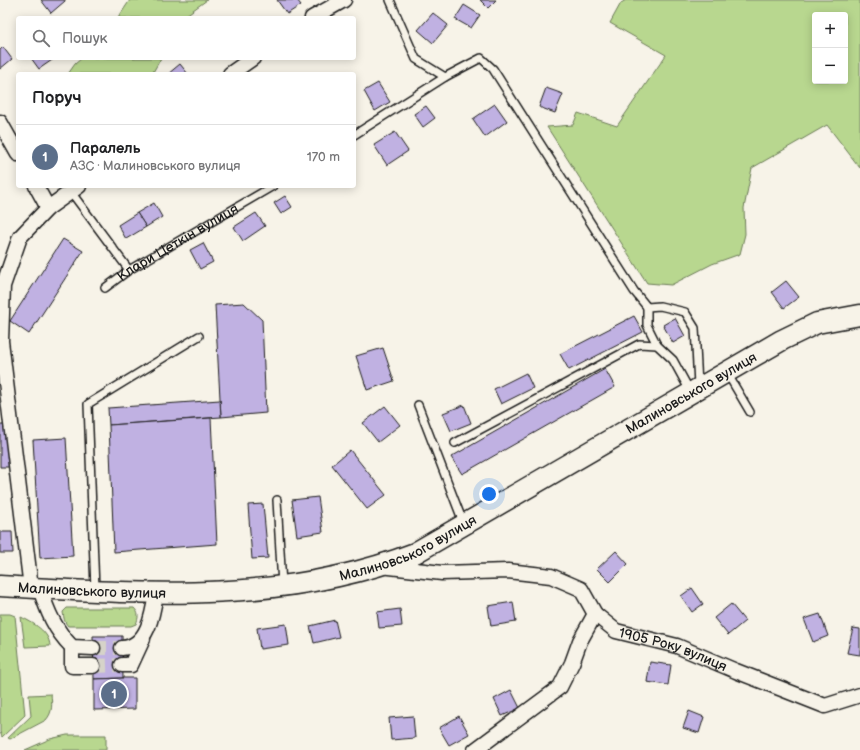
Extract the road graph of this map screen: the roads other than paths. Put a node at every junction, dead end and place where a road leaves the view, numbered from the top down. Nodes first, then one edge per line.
1 (344, 0) edge
2 (390, 0) edge
3 (316, 16) edge
4 (250, 60) edge
5 (233, 72) edge
6 (445, 77) junction
7 (0, 122) edge
8 (356, 134) edge
9 (16, 150) edge
10 (37, 188) edge
11 (270, 188) edge
12 (75, 189) edge
13 (48, 208) junction
14 (130, 270) junction
15 (105, 288) dead end
16 (647, 307) junction
17 (858, 314) edge
18 (199, 336) dead end
19 (657, 345) junction
20 (726, 373) junction
21 (695, 391) junction
22 (418, 406) dead end
23 (750, 412) dead end
24 (455, 443) dead end
25 (277, 500) dead end
26 (464, 524) junction
27 (381, 566) junction
28 (0, 586) edge
29 (282, 587) junction
30 (35, 588) junction
31 (95, 591) junction
32 (156, 593) junction
33 (594, 614) junction
34 (144, 634) junction
35 (72, 648) junction
36 (93, 648) tunnel mouth
37 (122, 648) tunnel mouth
38 (122, 665) tunnel mouth
39 (94, 666) tunnel mouth
40 (860, 695) edge
41 (475, 750) edge

1 - 3 street
2 - 6 lane
4 - 5 street
6 - 8 lane
6 - 16 lane
7 - 9 street
10 - 13 street
11 - 14 lane, Клари Цеткін вулиця
12 - 13 street
12 - 14 lane
13 - 30 street
14 - 15 lane, Клари Цеткін вулиця
16 - 19 lane
16 - 21 lane
17 - 20 main road, Малиновського вулиця
18 - 31 lane
19 - 21 lane
19 - 24 lane
20 - 21 main road, Малиновського вулиця
20 - 23 lane
21 - 26 main road, Малиновського вулиця
22 - 26 lane
25 - 29 lane
26 - 27 main road, Малиновського вулиця
27 - 29 main road, Малиновського вулиця
27 - 33 street, 1905 Року вулиця
28 - 30 main road, Малиновського вулиця
29 - 32 main road, Малиновського вулиця
30 - 31 main road, Малиновського вулиця
30 - 35 street
31 - 32 main road, Малиновського вулиця
32 - 34 street
33 - 40 street, 1905 Року вулиця
33 - 41 street
34 - 37 street
34 - 38 street
35 - 36 street
35 - 39 street

